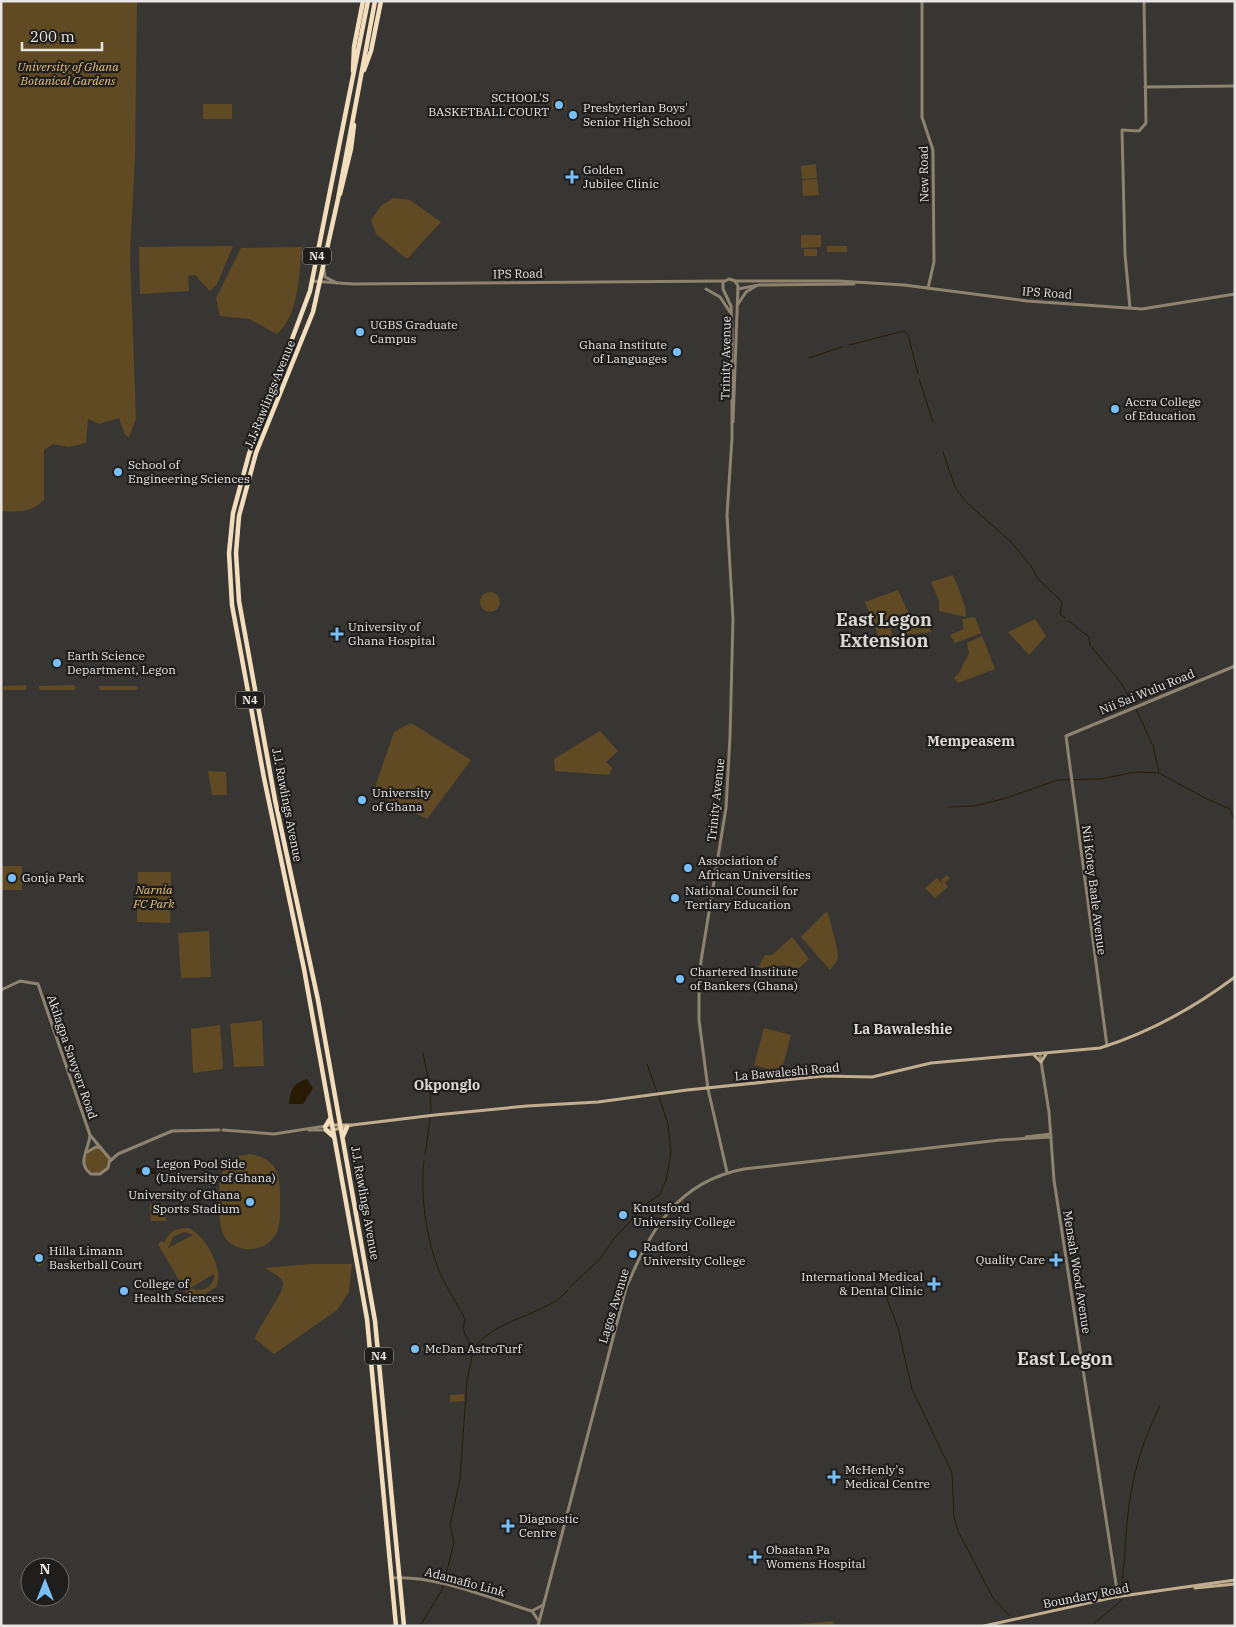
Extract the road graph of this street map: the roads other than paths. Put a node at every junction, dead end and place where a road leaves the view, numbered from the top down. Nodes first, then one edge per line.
1 (363, 1) edge
2 (368, 1) edge
3 (375, 1) edge
4 (381, 1) edge
5 (922, 1) edge
6 (1144, 1) edge
7 (362, 72) junction
8 (354, 74) junction
9 (1145, 86) junction
10 (1235, 86) edge
11 (324, 258) junction
12 (312, 281) junction
13 (725, 281) junction
14 (735, 281) junction
15 (319, 282) junction
16 (857, 283) junction
17 (338, 284) junction
18 (759, 285) junction
19 (928, 288) junction
20 (706, 289) dead end
21 (737, 290) junction
22 (725, 292) junction
23 (1235, 294) edge
24 (736, 307) junction
25 (1130, 308) junction
26 (731, 313) junction
27 (732, 425) junction
28 (1235, 666) edge
29 (1066, 736) joint
30 (1235, 977) edge
31 (1, 990) edge
32 (1107, 1046) junction
33 (1040, 1054) junction
34 (1046, 1054) junction
35 (1034, 1055) junction
36 (1041, 1062) junction
37 (708, 1089) junction
38 (331, 1118) junction
39 (339, 1118) junction
40 (348, 1125) junction
41 (341, 1126) junction
42 (1050, 1126) junction
43 (333, 1127) junction
44 (325, 1128) junction
45 (90, 1135) junction
46 (1051, 1136) junction
47 (343, 1137) junction
48 (1039, 1137) junction
49 (335, 1138) junction
50 (1051, 1146) junction
51 (101, 1148) junction
52 (86, 1152) junction
53 (108, 1154) junction
54 (118, 1154) junction
55 (110, 1162) junction
56 (727, 1172) junction
57 (392, 1578) junction
58 (401, 1578) junction
59 (1235, 1582) edge
60 (1115, 1592) junction
61 (1118, 1597) junction
62 (1108, 1599) junction
63 (544, 1605) junction
64 (532, 1611) junction
65 (539, 1621) junction
66 (394, 1625) edge
67 (404, 1626) edge
68 (538, 1626) edge
69 (984, 1626) edge

1 - 8 highway
2 - 8 highway, J.J. Rawlings Avenue / N4
3 - 7 highway
4 - 7 highway
5 - 19 street, New Road
6 - 9 street
7 - 11 highway, J.J. Rawlings Avenue / N4
8 - 12 highway, J.J. Rawlings Avenue / N4
9 - 10 street
9 - 25 street
11 - 15 highway, J.J. Rawlings Avenue / N4
11 - 17 street
12 - 15 street, IPS Road
12 - 38 highway, J.J. Rawlings Avenue / N4
13 - 14 street
13 - 17 street, IPS Road
13 - 22 street
14 - 16 street, IPS Road
14 - 21 street
15 - 17 street, IPS Road
15 - 39 highway, J.J. Rawlings Avenue / N4
16 - 18 street, IPS Road
16 - 19 street, IPS Road
18 - 21 street, IPS Road
18 - 24 street
19 - 25 street, IPS Road
20 - 26 street
21 - 22 street
21 - 24 street, Trinity Avenue
22 - 26 street, Trinity Avenue
23 - 25 street, IPS Road
24 - 27 street, Trinity Avenue
26 - 27 street, Trinity Avenue
27 - 37 street, Trinity Avenue
28 - 29 street, Nii Sai Wulu Road
29 - 32 street, Nii Kotey Baale Avenue
30 - 32 main road, La Bawaleshi Road
31 - 45 street, Akilagpa Sawyerr Road
32 - 34 main road, La Bawaleshi Road
33 - 34 main road, La Bawaleshi Road
33 - 35 main road, La Bawaleshi Road
33 - 36 street, Mensah Wood Avenue
34 - 36 main road
35 - 36 main road
35 - 37 main road, La Bawaleshi Road
36 - 42 street, Mensah Wood Avenue
37 - 40 main road, La Bawaleshi Road
37 - 56 street, Trinity Avenue
38 - 43 highway, J.J. Rawlings Avenue / N4
38 - 44 highway
39 - 40 highway
39 - 41 highway, J.J. Rawlings Avenue / N4
40 - 41 main road, La Bawaleshi Road
40 - 47 highway
41 - 43 main road, La Bawaleshi Road
41 - 47 highway, J.J. Rawlings Avenue / N4
42 - 46 street, Mensah Wood Avenue
42 - 48 street
43 - 44 street
43 - 49 highway, J.J. Rawlings Avenue / N4
44 - 49 highway
44 - 54 street
45 - 51 street, Akilagpa Sawyerr Road
45 - 52 street, Akilagpa Sawyerr Road
46 - 48 street, Lagos Avenue
46 - 50 street, Mensah Wood Avenue
47 - 58 highway, J.J. Rawlings Avenue / N4
48 - 50 street
48 - 56 street, Lagos Avenue
49 - 57 highway, J.J. Rawlings Avenue / N4
50 - 60 street, Mensah Wood Avenue
51 - 52 street
51 - 53 street
52 - 55 street
53 - 54 street
53 - 55 street
54 - 55 street
56 - 63 street, Lagos Avenue
57 - 58 street, Adamafio Link
57 - 66 highway, J.J. Rawlings Avenue / N4
58 - 64 street, Adamafio Link
58 - 67 highway, J.J. Rawlings Avenue / N4
59 - 61 main road, Boundary Road
60 - 61 main road
60 - 61 street, Mensah Wood Avenue
60 - 62 main road
61 - 62 main road, Boundary Road
62 - 69 main road, Boundary Road
63 - 64 street
63 - 65 street, Lagos Avenue
64 - 65 street
65 - 68 street, Lagos Avenue

